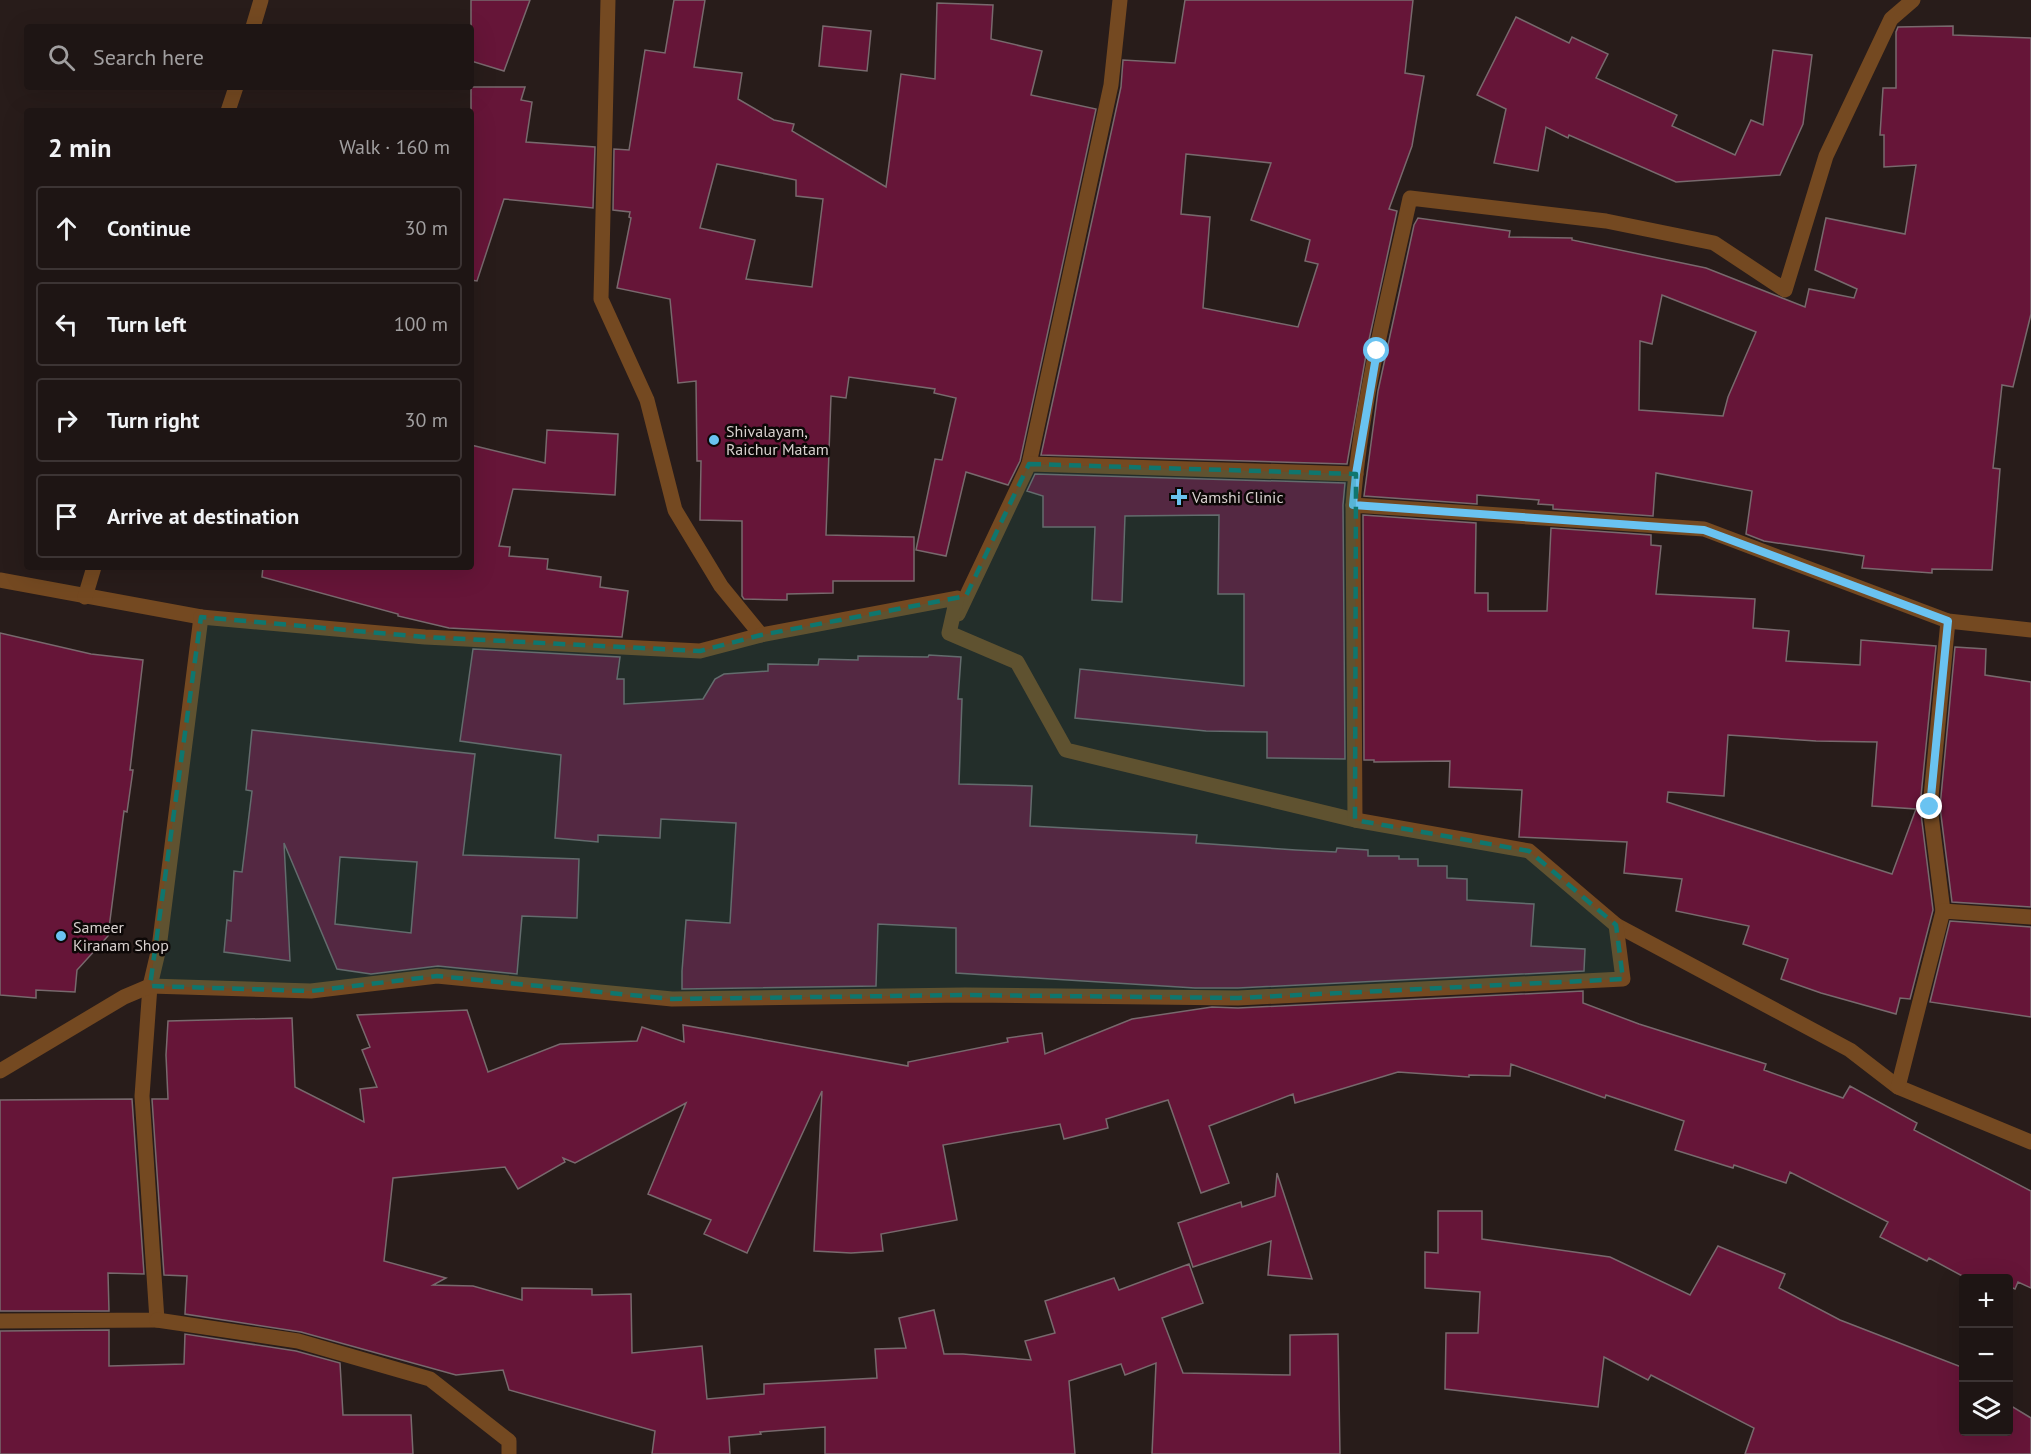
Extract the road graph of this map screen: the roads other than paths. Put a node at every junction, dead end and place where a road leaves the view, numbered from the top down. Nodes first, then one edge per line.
1 (261, 0) edge
2 (608, 0) edge
3 (1120, 0) edge
4 (1913, 0) edge
5 (254, 24) edge
6 (235, 90) edge
7 (229, 108) edge
8 (1029, 464) junction
9 (1356, 474) junction
10 (1353, 505) junction
11 (93, 570) edge
12 (0, 580) edge
13 (85, 597) junction
14 (201, 617) junction
15 (1948, 621) junction
16 (2031, 630) edge
17 (949, 633) junction
18 (761, 635) junction
19 (1355, 820) junction
20 (1943, 911) junction
21 (2031, 917) edge
22 (1616, 925) junction
23 (150, 986) junction
24 (0, 1071) edge
25 (1898, 1087) junction
26 (2031, 1142) edge
27 (157, 1320) junction
28 (0, 1321) edge
29 (509, 1454) edge

1 - 5 street
2 - 18 street
3 - 8 street
4 - 9 street
6 - 7 street
8 - 9 street
8 - 17 street
9 - 10 street
10 - 15 street
10 - 19 street
11 - 13 street
12 - 13 street
13 - 14 street
14 - 18 street
14 - 23 street
15 - 16 street
15 - 20 street
17 - 18 street
17 - 19 street
19 - 22 street
20 - 21 street
20 - 25 street
22 - 23 street
22 - 25 street
23 - 24 street
23 - 27 street
25 - 26 street
27 - 28 street
27 - 29 street

